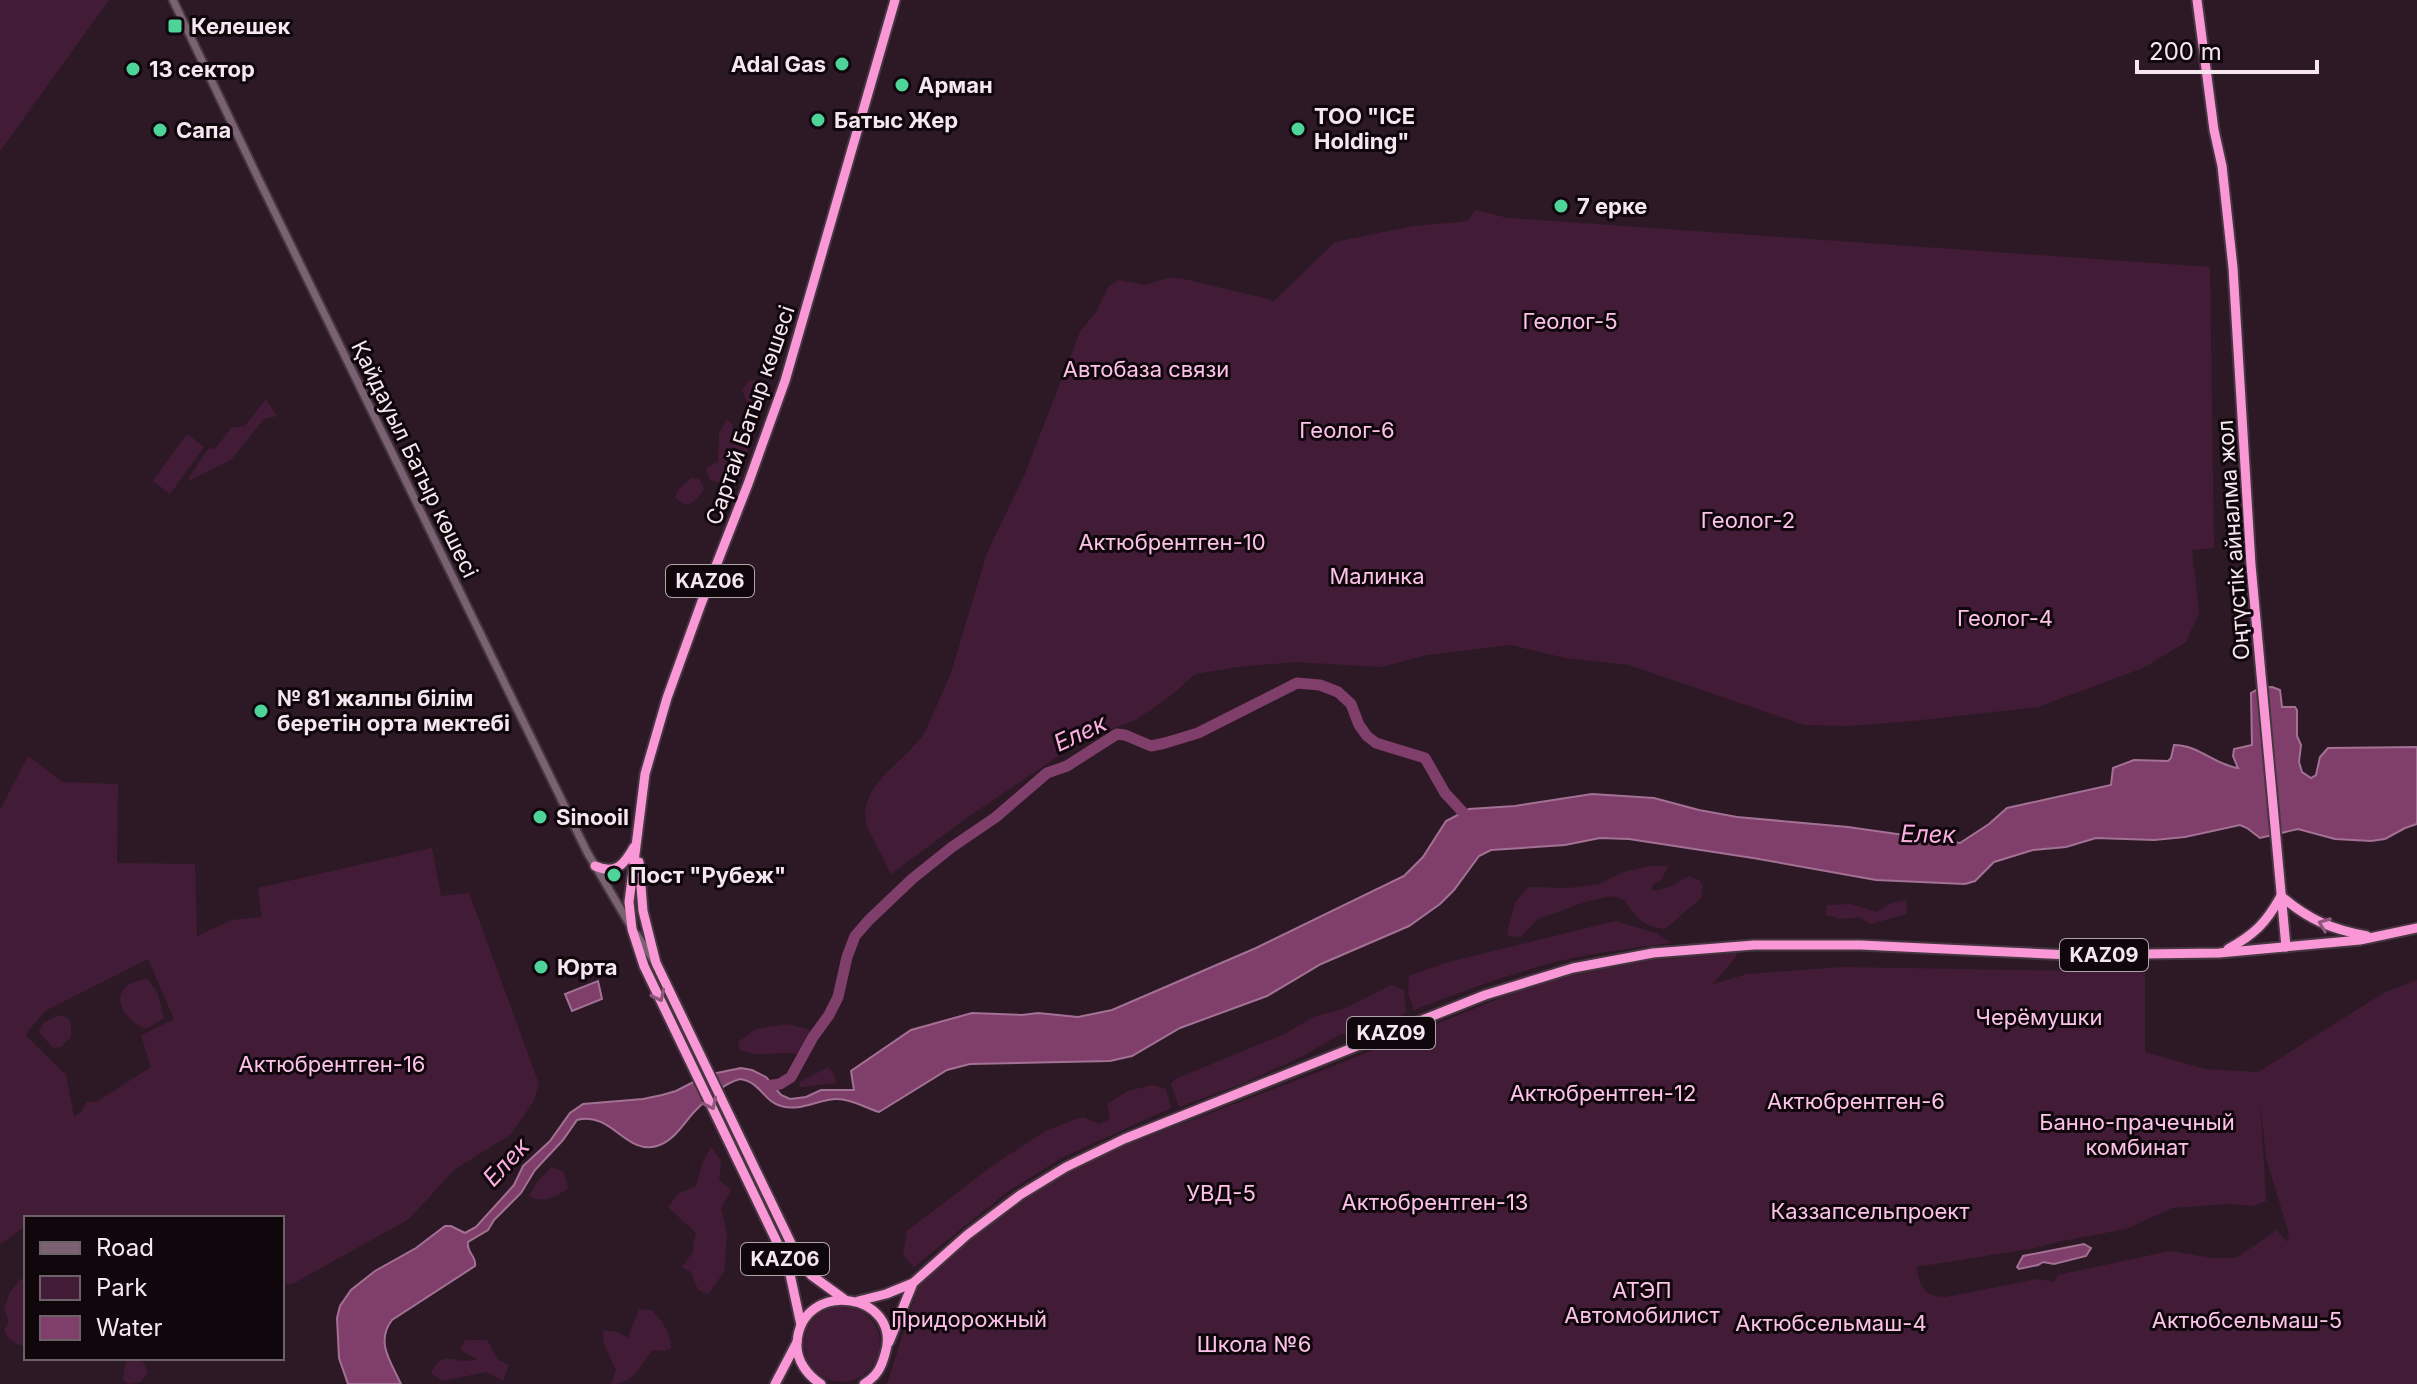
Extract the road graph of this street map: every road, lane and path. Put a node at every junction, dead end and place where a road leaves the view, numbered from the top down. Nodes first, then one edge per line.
1 (173, 0) edge
2 (895, 0) edge
3 (2197, 0) edge
4 (637, 840) junction
5 (595, 866) junction
6 (2280, 893) junction
7 (2417, 928) edge
8 (632, 929) junction
9 (2374, 938) junction
10 (2286, 947) junction
11 (2219, 953) junction
12 (656, 963) junction
13 (682, 1031) junction
14 (760, 1194) junction
15 (913, 1283) junction
16 (844, 1299) junction
17 (858, 1301) junction
18 (801, 1325) junction
19 (797, 1342) junction
20 (888, 1345) junction
21 (881, 1369) junction
22 (775, 1384) edge
23 (821, 1384) edge
24 (864, 1384) edge
25 (877, 1384) edge

1 - 5 street, Қайдауыл Батыр көшесі
2 - 4 highway, Сартай Батыр көшесі / KАZ06
3 - 6 highway, Оңтүстік айналма жол
4 - 5 highway
4 - 8 highway, KАZ06
4 - 12 highway, KАZ06
5 - 8 street, Қайдауыл Батыр көшесі
9 -> 6 highway
6 - 10 highway, Оңтүстік айналма жол
6 - 11 highway
7 - 9 highway, KAZ09
8 - 12 street, Қайдауыл Батыр көшесі
8 -> 13 highway, KАZ06
9 - 10 highway, KAZ09
10 - 11 highway, KAZ09
11 - 15 highway, KAZ09
12 - 13 highway, KАZ06
13 - 14 highway, KАZ06
14 - 16 highway, KАZ06
14 - 18 highway, KАZ06
15 - 17 highway, KAZ09
15 - 20 highway, KAZ09
16 - 17 highway, KАZ06
16 - 18 highway, KАZ06
17 - 20 highway
18 - 19 highway, KАZ06
19 - 22 highway, KАZ06
19 - 23 highway
20 - 21 highway
21 - 24 highway
21 - 25 street

